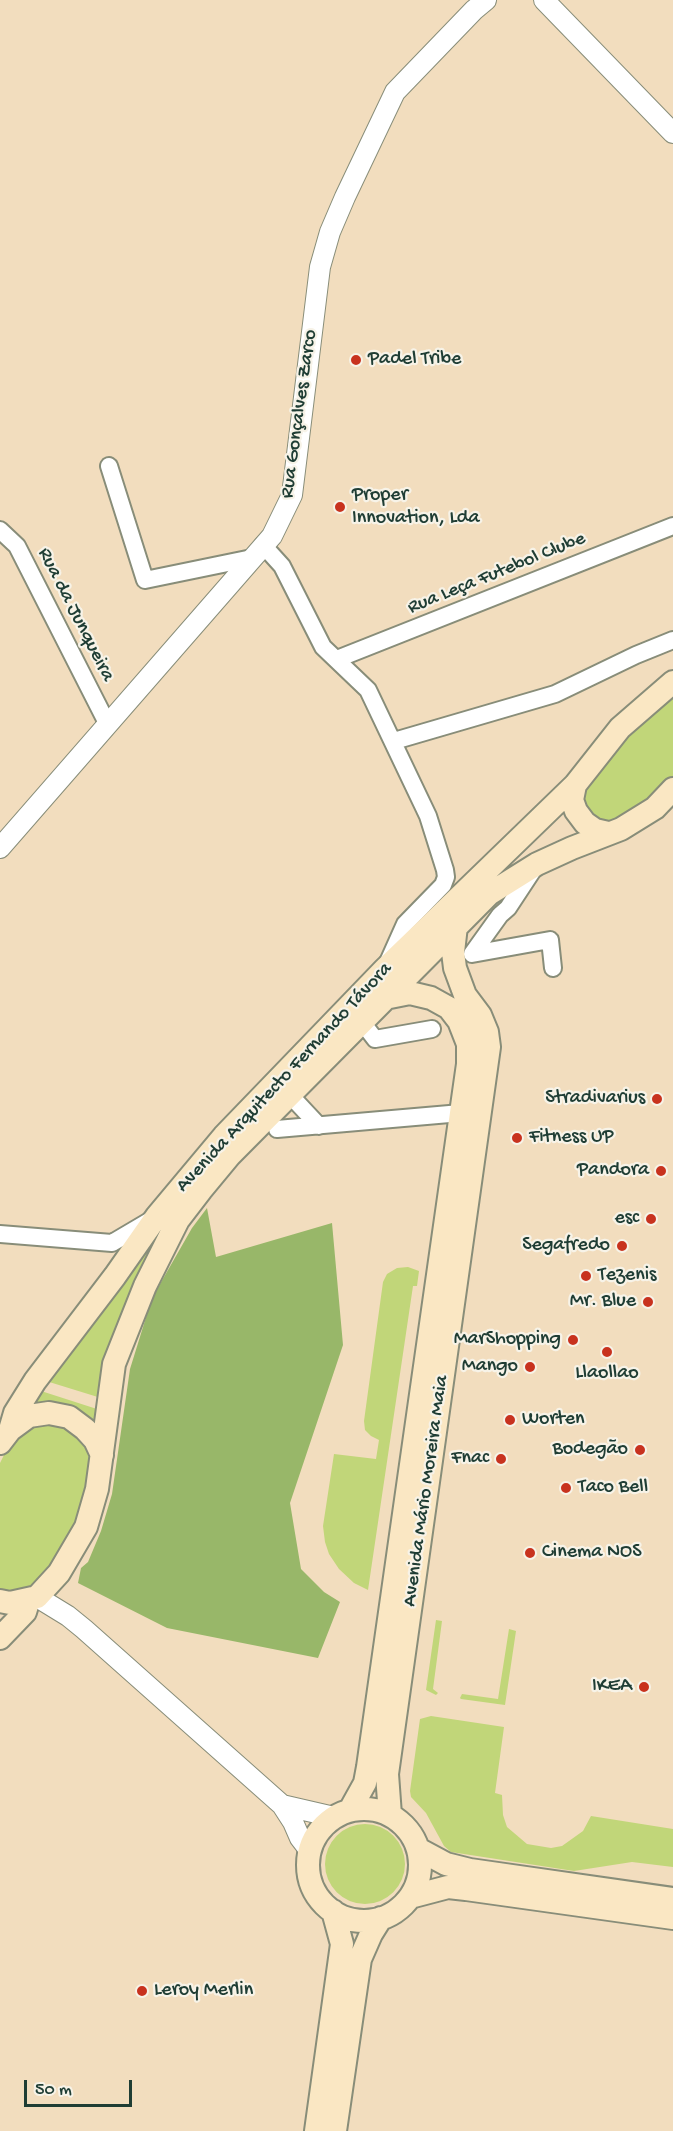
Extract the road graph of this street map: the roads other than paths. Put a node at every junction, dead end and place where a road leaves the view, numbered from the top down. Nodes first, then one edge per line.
1 (486, 0) edge
2 (544, 0) edge
3 (673, 133) edge
4 (109, 466) dead end
5 (673, 526) edge
6 (0, 530) edge
7 (258, 551) junction
8 (673, 640) edge
9 (337, 659) junction
10 (673, 682) edge
11 (107, 723) junction
12 (394, 741) junction
13 (575, 785) junction
14 (673, 789) edge
15 (664, 810) edge
16 (608, 833) junction
17 (0, 848) edge
18 (537, 864) junction
19 (489, 894) junction
20 (500, 915) junction
21 (456, 926) junction
22 (553, 968) dead end
23 (385, 969) junction
24 (385, 998) junction
25 (362, 1022) junction
26 (432, 1029) dead end
27 (290, 1095) junction
28 (461, 1113) junction
29 (319, 1125) junction
30 (277, 1129) dead end
31 (157, 1216) junction
32 (0, 1234) edge
33 (112, 1243) junction
34 (115, 1276) junction
35 (3, 1437) edge
36 (102, 1455) junction
37 (59, 1574) junction
38 (33, 1598) junction
39 (0, 1601) edge
40 (68, 1616) junction
41 (0, 1638) edge
42 (282, 1805) junction
43 (342, 1814) junction
44 (390, 1815) junction
45 (418, 1849) junction
46 (310, 1851) junction
47 (410, 1897) junction
48 (673, 1899) edge
49 (333, 1911) junction
50 (381, 1918) junction
51 (673, 1918) edge
52 (316, 2131) edge
53 (335, 2131) edge

1 - 7 street, Rua Gonçalves Zarco
2 - 3 street
4 - 7 street
5 - 9 street, Rua Leça Futebol Clube
6 - 11 street, Rua da Junqueira
7 - 9 street
7 - 11 street, Rua Gonçalves Zarco
8 - 12 street
9 - 12 street
10 - 13 main road, Avenida Arquitecto Fernando Távora
11 - 17 street, Rua Gonçalves Zarco
12 - 23 street
13 - 16 main road
13 - 23 main road, Avenida Arquitecto Fernando Távora
14 - 15 main road, Avenida Arquitecto Fernando Távora
15 - 16 main road, Avenida Arquitecto Fernando Távora
16 - 18 main road, Avenida Arquitecto Fernando Távora
18 - 19 main road, Avenida Arquitecto Fernando Távora
18 - 20 street
19 - 20 street
19 - 21 main road, Avenida Arquitecto Fernando Távora
20 - 22 street
21 - 24 main road, Avenida Arquitecto Fernando Távora
21 - 44 main road, Avenida Mário Moreira Maia
23 - 31 main road, Avenida Arquitecto Fernando Távora
24 - 25 main road, Avenida Arquitecto Fernando Távora
24 - 28 main road, Avenida Mário Moreira Maia
25 - 26 street
25 - 27 main road, Avenida Arquitecto Fernando Távora
27 - 29 street
27 - 36 main road, Avenida Arquitecto Fernando Távora
28 - 29 street
28 - 43 main road, Avenida Mário Moreira Maia
29 - 30 street
31 - 33 street
31 - 34 main road, Avenida Arquitecto Fernando Távora
32 - 33 street
33 - 34 street
34 - 35 main road, Avenida Arquitecto Fernando Távora
35 - 36 main road, Avenida Arquitecto Fernando Távora
36 - 37 main road, Avenida Arquitecto Fernando Távora
37 - 38 main road, Avenida Arquitecto Fernando Távora
37 - 40 street
38 - 39 main road
38 - 40 street
38 - 41 main road, Avenida Arquitecto Fernando Távora
40 - 42 street
42 - 43 street
42 - 46 street
43 - 44 main road
43 - 46 main road
44 - 45 main road
45 - 47 main road
45 - 48 main road
46 - 49 main road
47 - 50 main road
47 - 51 main road
49 - 50 main road
49 - 52 main road
50 - 53 main road

